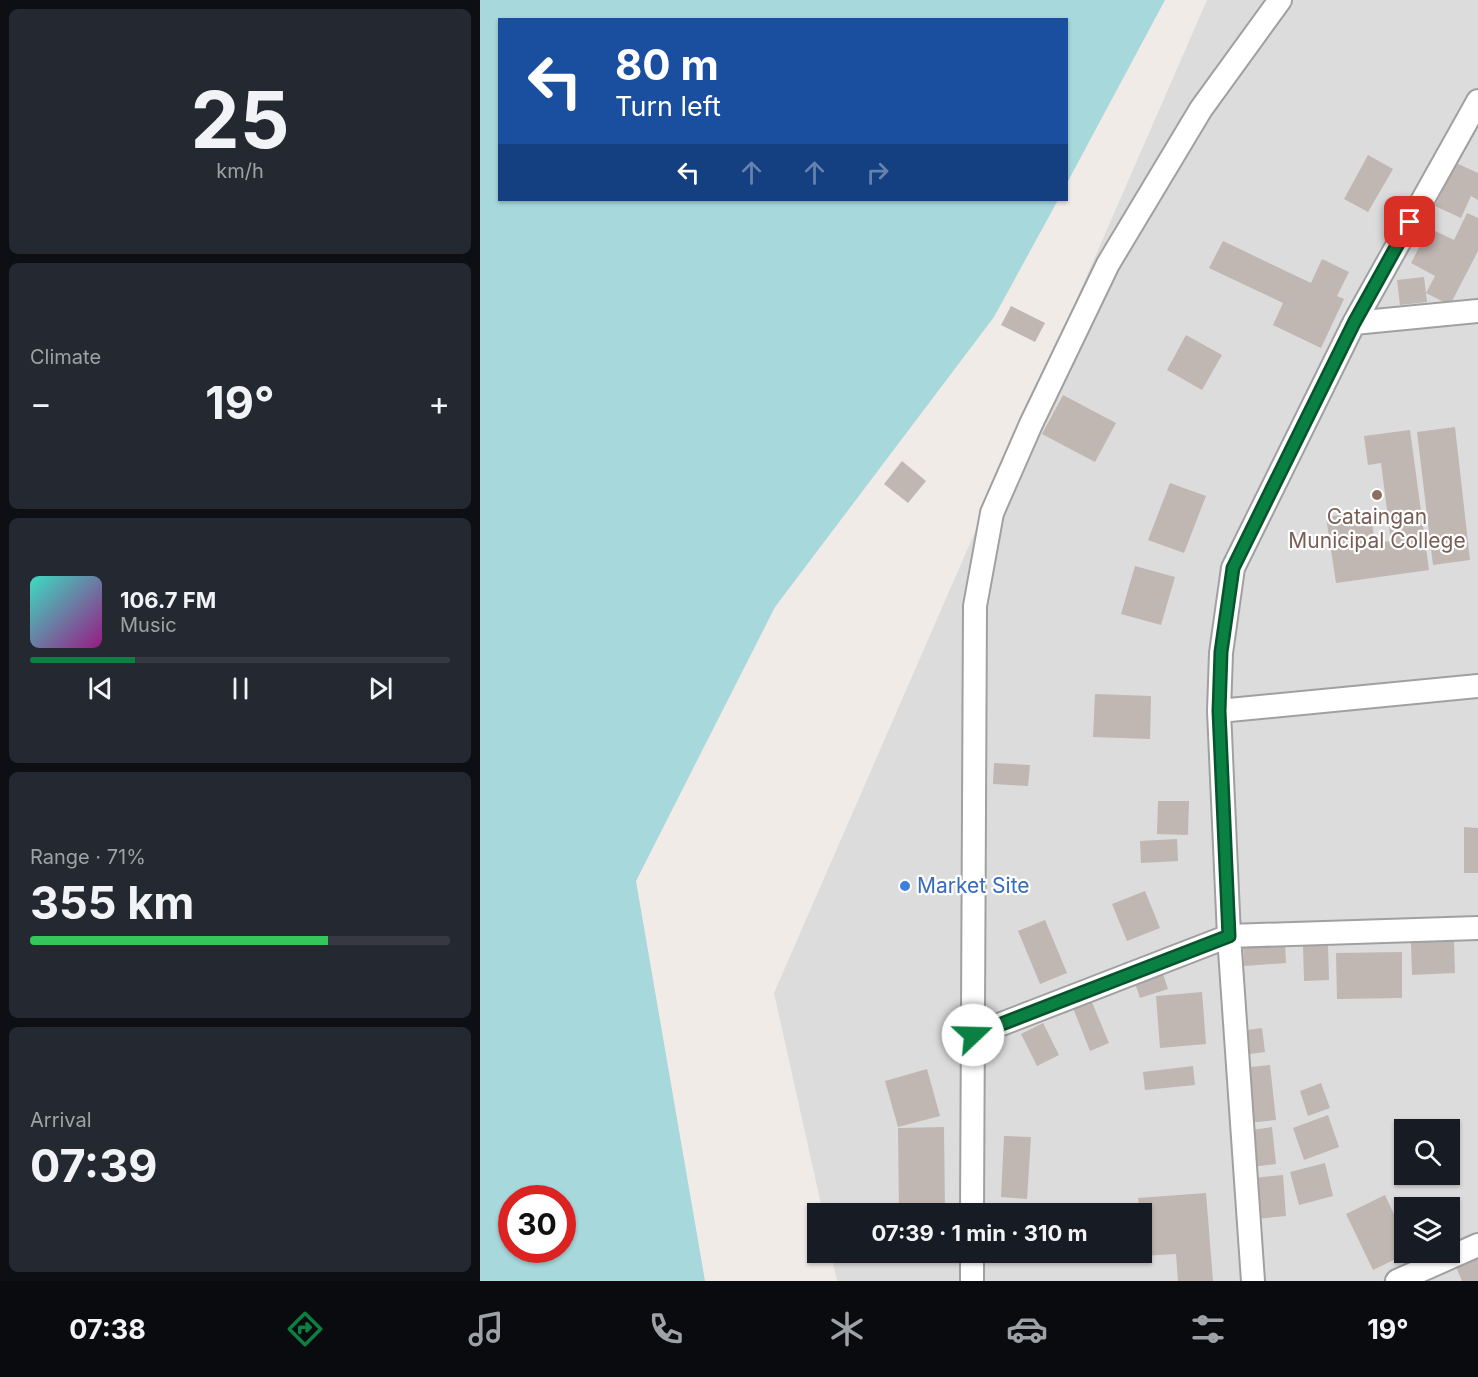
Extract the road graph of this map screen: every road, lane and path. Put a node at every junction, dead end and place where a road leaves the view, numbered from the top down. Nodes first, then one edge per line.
1 (1280, 0) edge
2 (1478, 101) edge
3 (1478, 311) edge
4 (1354, 323) junction
5 (1478, 686) edge
6 (1219, 711) junction
7 (1478, 928) edge
8 (1229, 936) junction
9 (973, 1035) junction
10 (972, 1203) edge
11 (1478, 1245) edge
12 (972, 1263) edge
13 (972, 1281) edge
14 (1253, 1281) edge
15 (1397, 1281) edge

1 - 9 street
2 - 4 street
3 - 4 street
4 - 6 street
5 - 6 street
6 - 8 street
7 - 8 street
8 - 9 street
8 - 14 street
9 - 10 street
11 - 15 street
12 - 13 street

